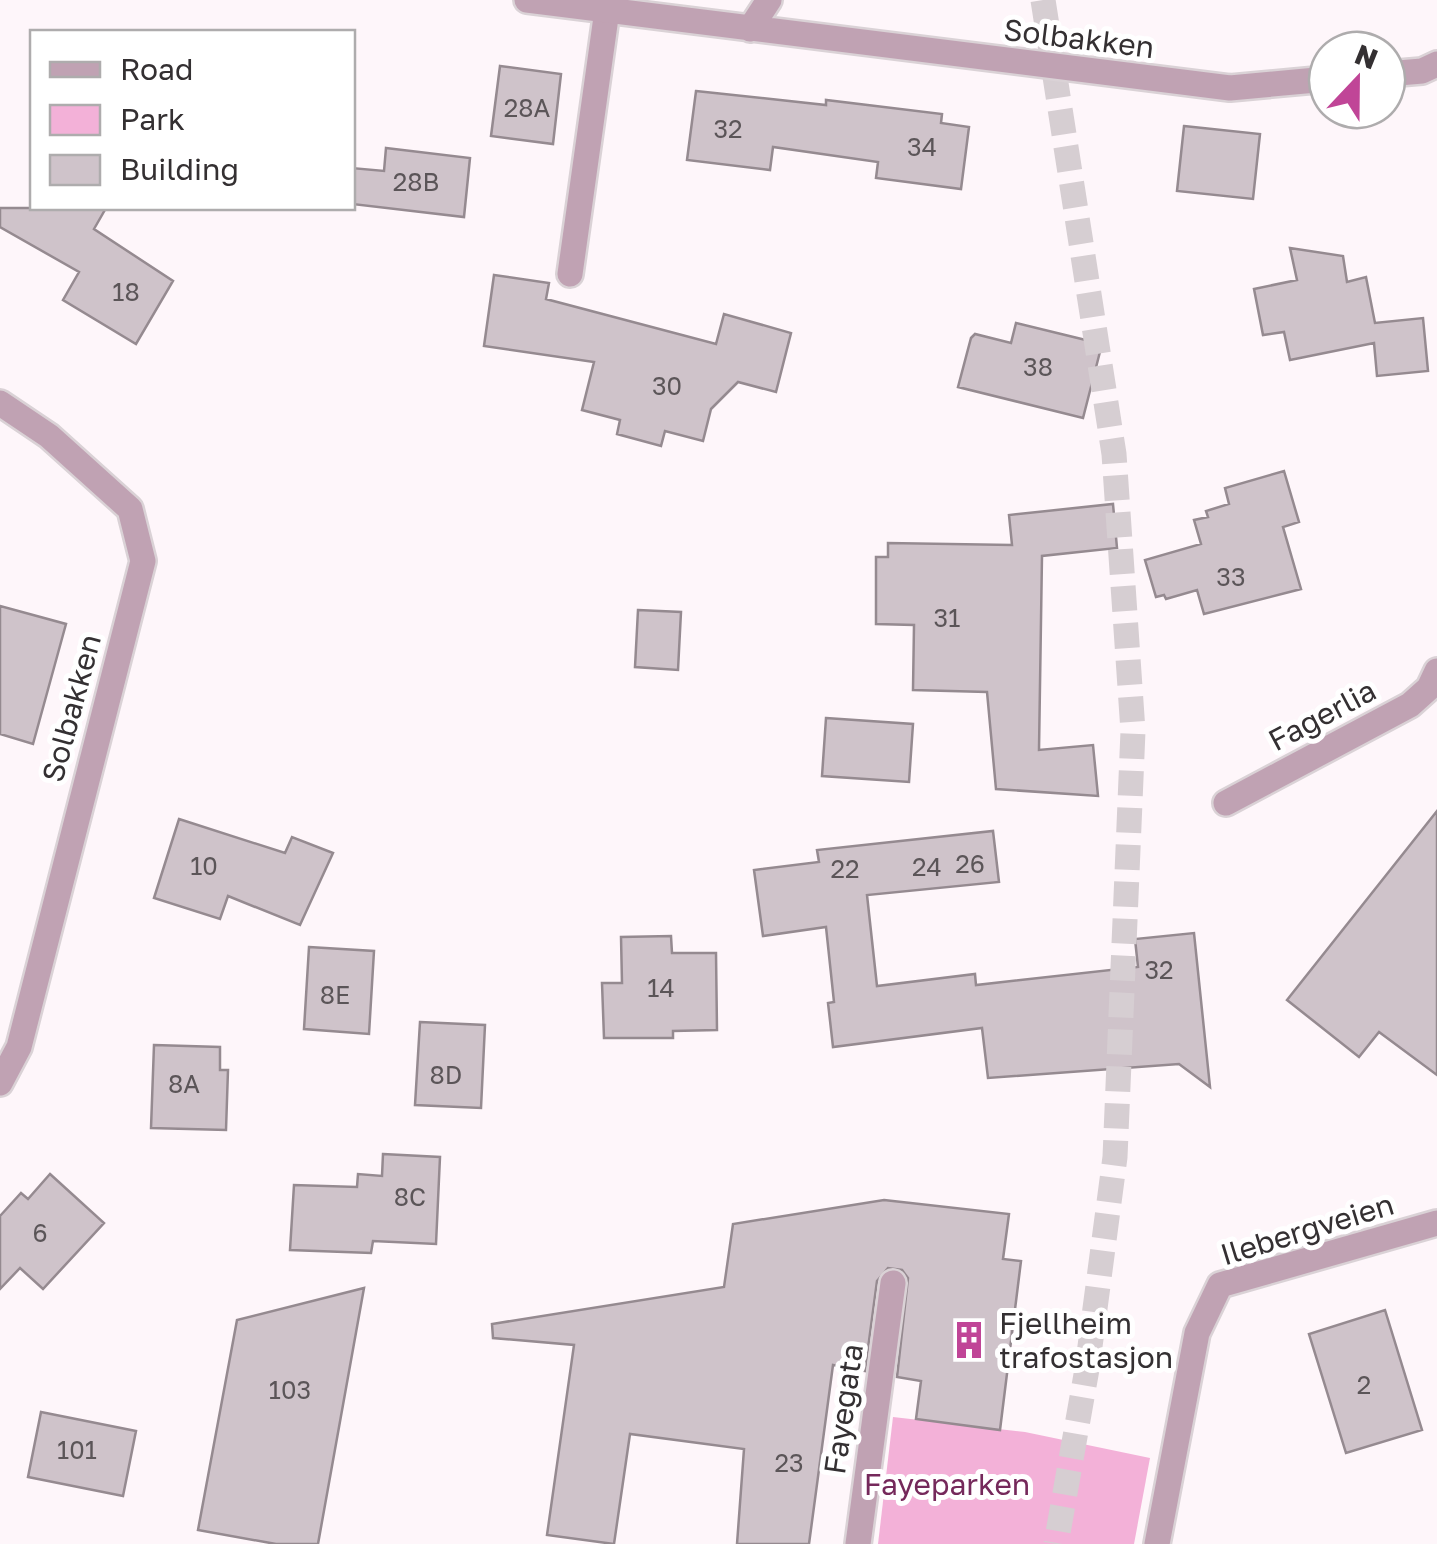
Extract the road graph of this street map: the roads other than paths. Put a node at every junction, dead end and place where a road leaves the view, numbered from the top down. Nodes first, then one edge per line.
1 (527, 0) edge
2 (769, 0) edge
3 (606, 10) junction
4 (750, 28) junction
5 (1437, 64) edge
6 (1407, 72) edge
7 (1307, 82) edge
8 (570, 274) dead end
9 (0, 404) edge
10 (1437, 672) edge
11 (1226, 803) dead end
12 (0, 1083) edge
13 (1437, 1223) edge
14 (892, 1284) dead end
15 (858, 1544) edge
16 (1157, 1544) edge

1 - 3 street, Solbakken
2 - 4 street
3 - 4 street, Solbakken
3 - 8 street
4 - 7 street, Solbakken
5 - 6 street
9 - 12 street, Solbakken
10 - 11 street, Fagerlia
13 - 16 street, Ilebergveien
14 - 15 street, Fayegata

